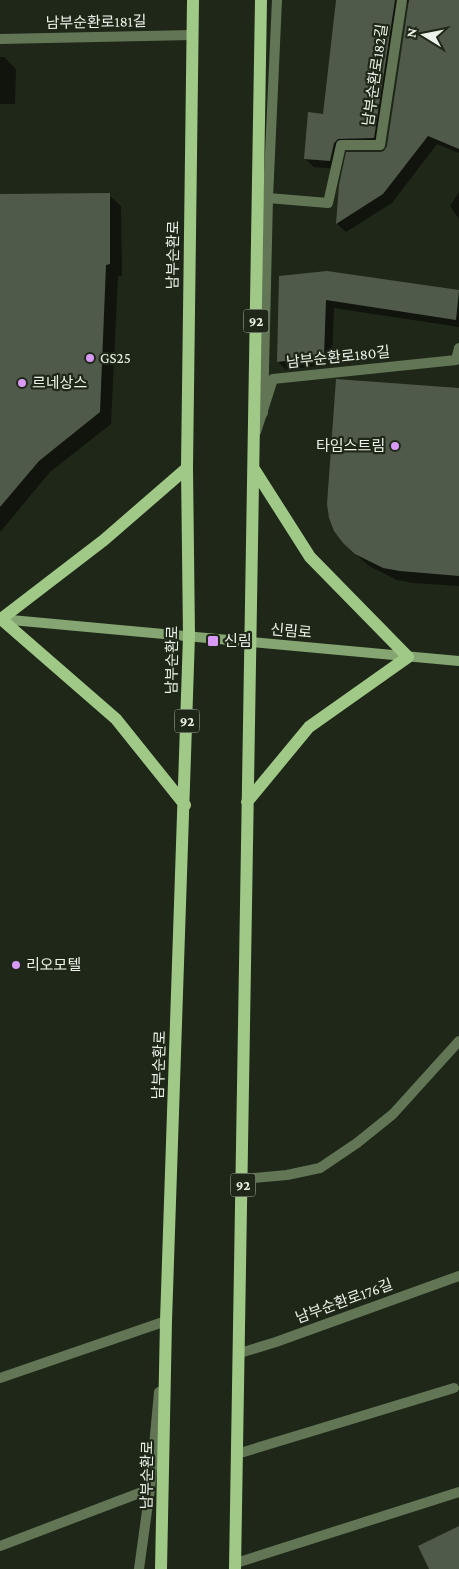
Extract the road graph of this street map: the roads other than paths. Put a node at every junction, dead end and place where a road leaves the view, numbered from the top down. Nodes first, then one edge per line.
1 (193, 0) edge
2 (261, 0) edge
3 (277, 0) edge
4 (402, 0) edge
5 (192, 35) junction
6 (0, 38) edge
7 (268, 198) junction
8 (459, 348) edge
9 (263, 413) junction
10 (254, 438) junction
11 (187, 468) junction
12 (254, 469) junction
13 (0, 619) edge
14 (189, 636) junction
15 (251, 642) junction
16 (408, 657) junction
17 (459, 661) edge
18 (247, 802) junction
19 (185, 805) junction
20 (459, 1042) edge
21 (243, 1179) junction
22 (459, 1276) edge
23 (166, 1321) junction
24 (240, 1353) junction
25 (0, 1378) edge
26 (454, 1388) dead end
27 (237, 1454) junction
28 (150, 1489) junction
29 (459, 1492) edge
30 (0, 1546) edge
31 (236, 1566) edge
32 (139, 1569) edge
33 (161, 1569) edge

1 - 5 main road, 남부순환로 / 92
2 - 10 main road, 92
3 - 7 street
4 - 7 street, 남부순환로182길
5 - 6 street, 남부순환로181길
5 - 11 main road, 남부순환로 / 92
7 - 9 street
8 - 9 street, 남부순환로180길
9 - 10 street, 남부순환로180길
10 - 12 main road, 92
11 - 13 main road
11 - 14 main road, 남부순환로 / 92
12 - 15 main road, 92
12 - 16 main road
13 - 14 main road, 신림로
13 - 19 main road
14 - 15 main road, 신림로
14 - 19 main road, 남부순환로 / 92
15 - 16 main road, 신림로
15 - 18 main road, 92
16 - 17 main road, 신림로
16 - 18 main road
18 - 21 main road, 92
19 - 23 main road, 남부순환로 / 92
20 - 21 street
21 - 24 main road, 92
22 - 24 street, 남부순환로176길
23 - 25 street
23 - 28 street
23 - 33 main road, 남부순환로 / 92
24 - 27 main road, 92
26 - 27 street
27 - 31 main road, 92
28 - 30 street, 남부순환로
28 - 32 street
29 - 31 street

